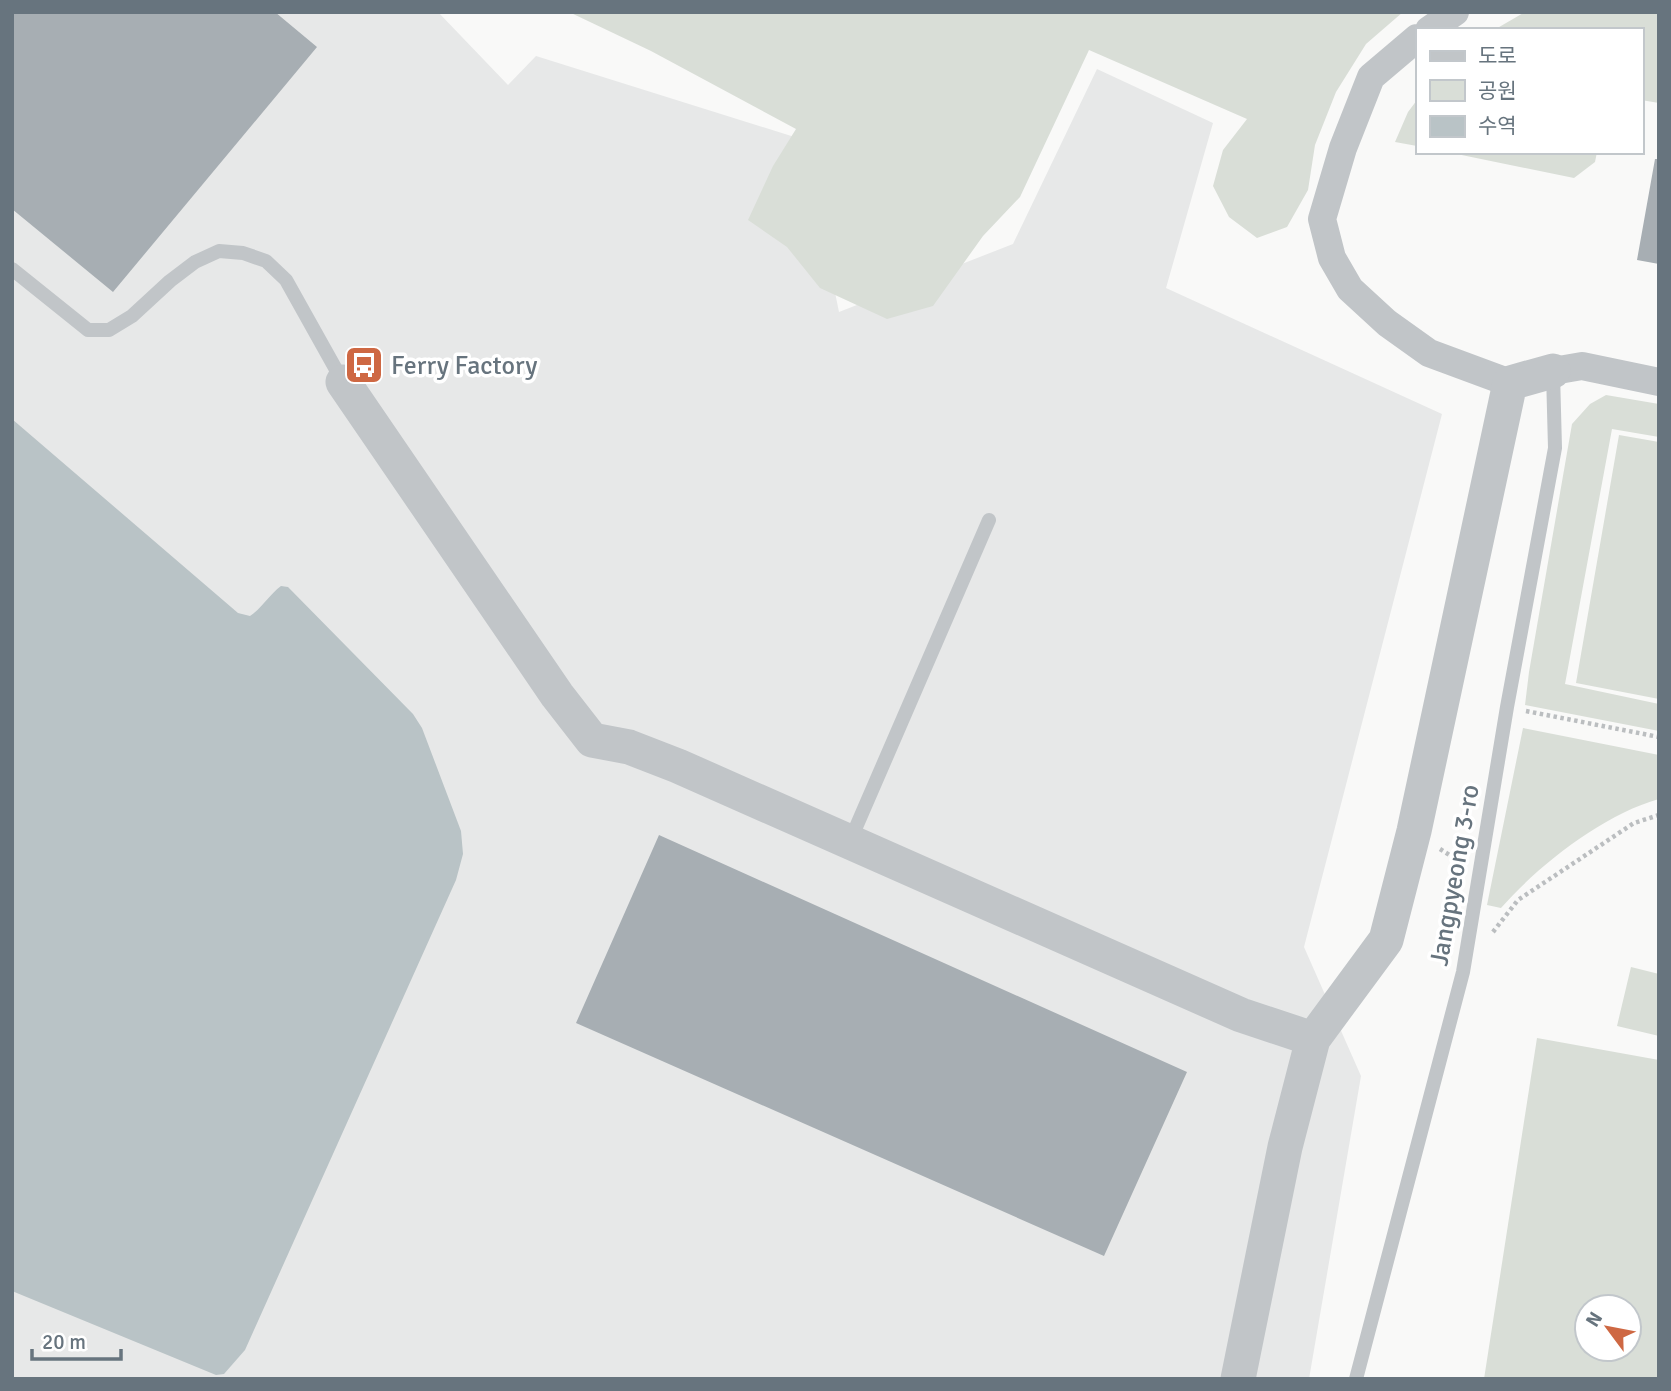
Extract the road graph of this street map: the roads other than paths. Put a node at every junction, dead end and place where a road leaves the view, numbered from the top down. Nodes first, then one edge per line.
1 (1455, 12) edge
2 (1432, 28) edge
3 (1416, 39) edge
4 (12, 269) edge
5 (1553, 371) junction
6 (342, 382) joint
7 (1659, 382) edge
8 (1510, 383) junction
9 (989, 520) dead end
10 (850, 841) junction
11 (1313, 1039) junction
12 (1238, 1379) edge
13 (1356, 1379) edge

1 - 2 street
3 - 8 street
4 - 6 lane
5 - 7 street
5 - 8 street
5 - 13 lane, Jangpyeong 3-ro
6 - 10 street
8 - 11 street
9 - 10 lane
10 - 11 street
11 - 12 street

